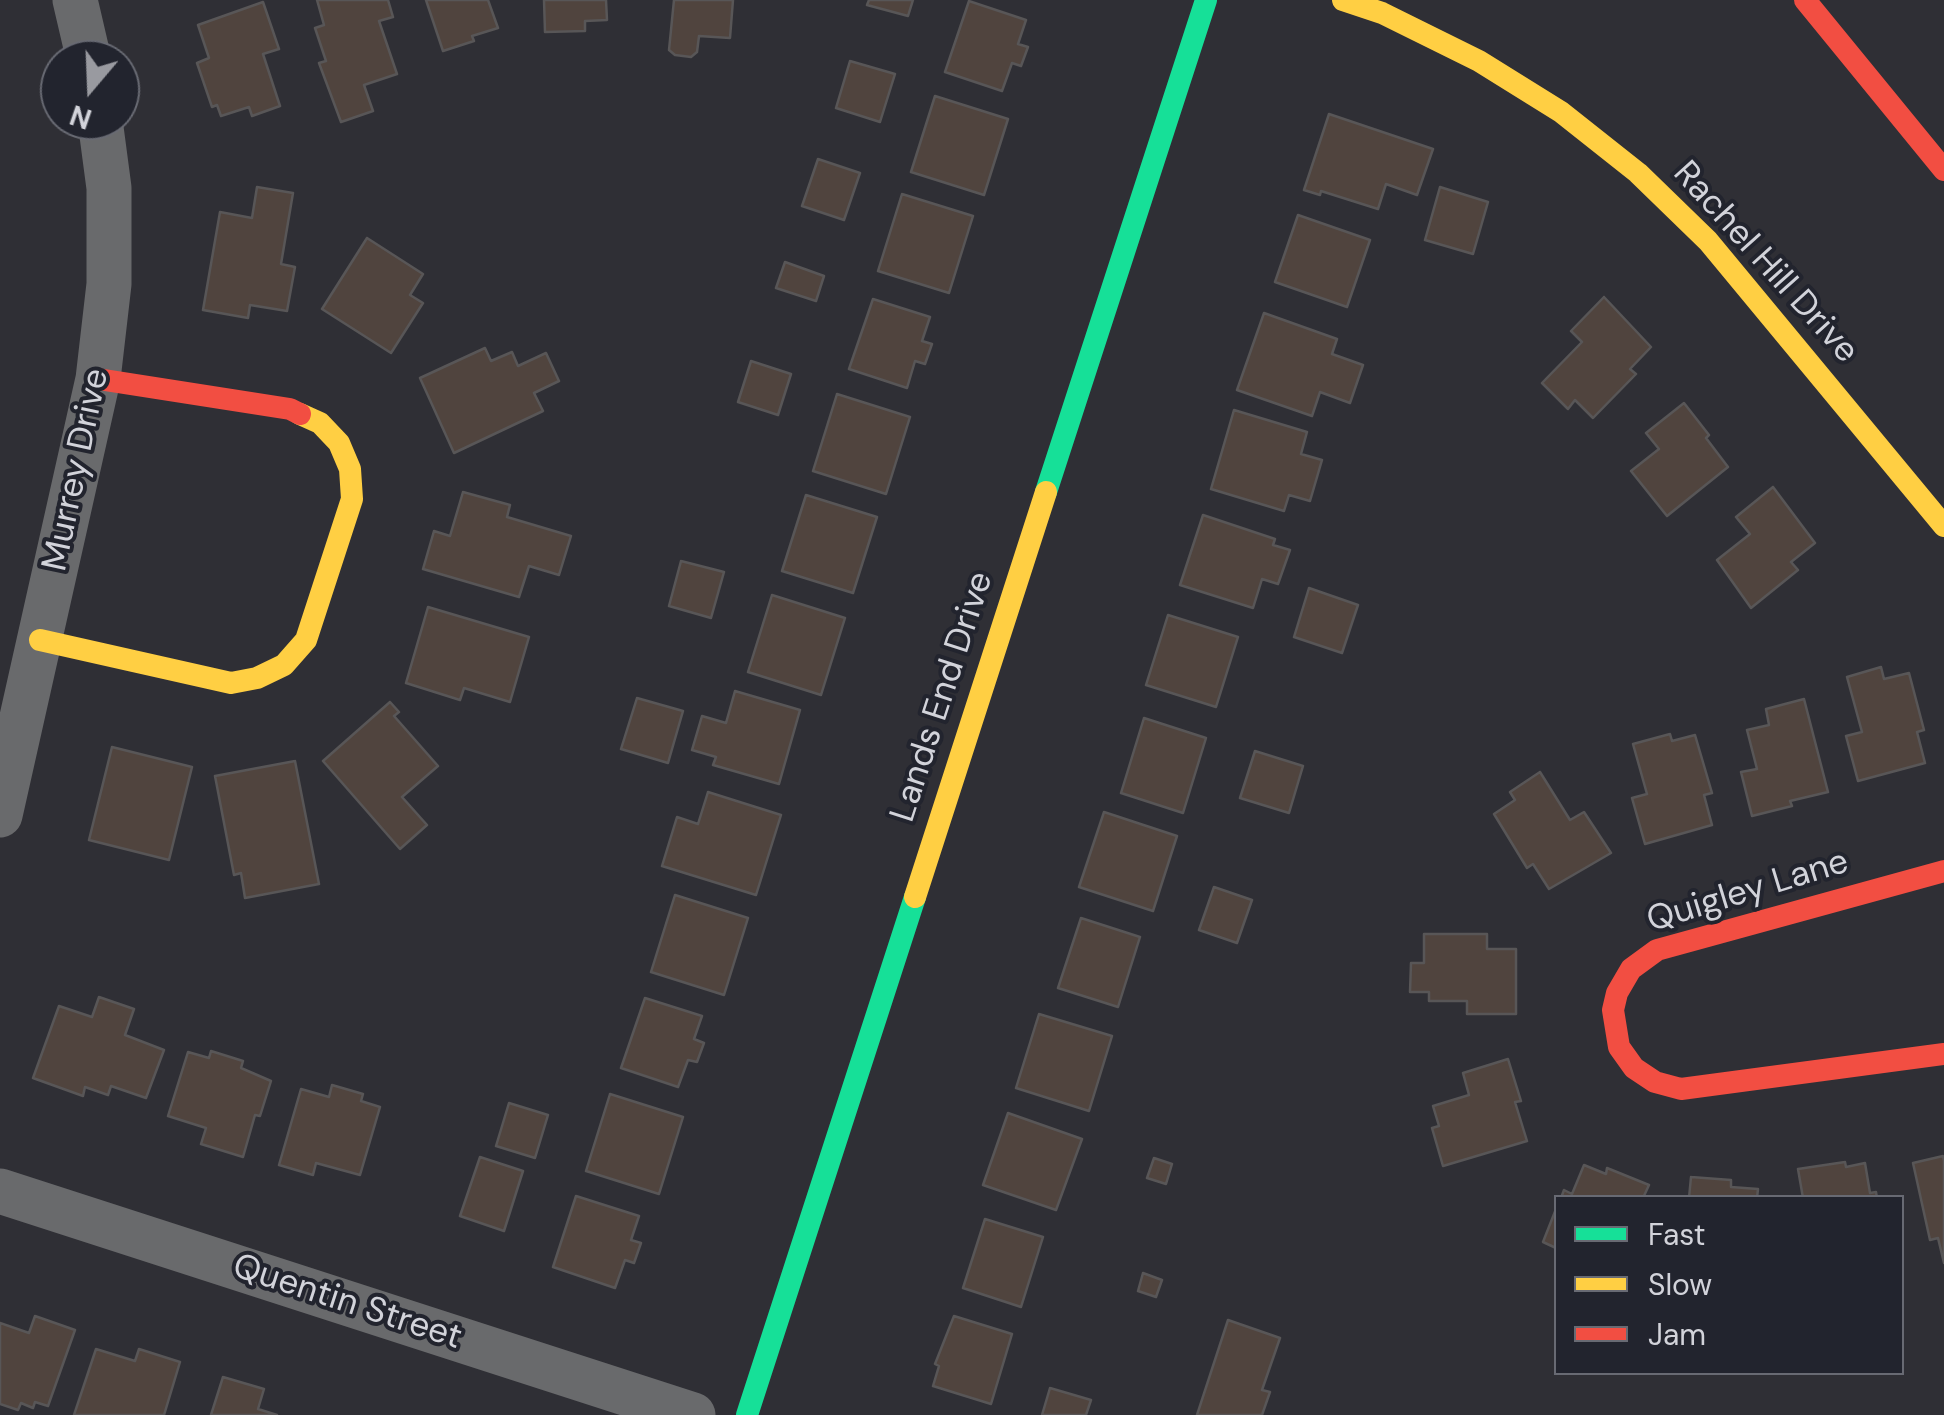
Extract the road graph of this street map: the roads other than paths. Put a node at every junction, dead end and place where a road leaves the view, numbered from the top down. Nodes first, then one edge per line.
1 (74, 0) edge
2 (1206, 0) edge
3 (1343, 0) edge
4 (1805, 0) edge
5 (84, 40) edge
6 (103, 140) edge
7 (1944, 170) edge
8 (98, 379) junction
9 (1944, 526) edge
10 (40, 640) junction
11 (0, 815) edge
12 (1944, 872) edge
13 (1944, 1054) edge
14 (0, 1192) edge
15 (693, 1415) edge
16 (747, 1415) edge

1 - 5 street
2 - 16 street, Lands End Drive
3 - 9 street, Rachel Hill Drive
4 - 7 street
6 - 8 street, Murrey Drive
8 - 10 street, Murrey Drive
8 - 10 street
10 - 11 street, Murrey Drive
12 - 13 street, Quigley Lane
14 - 15 street, Quentin Street

